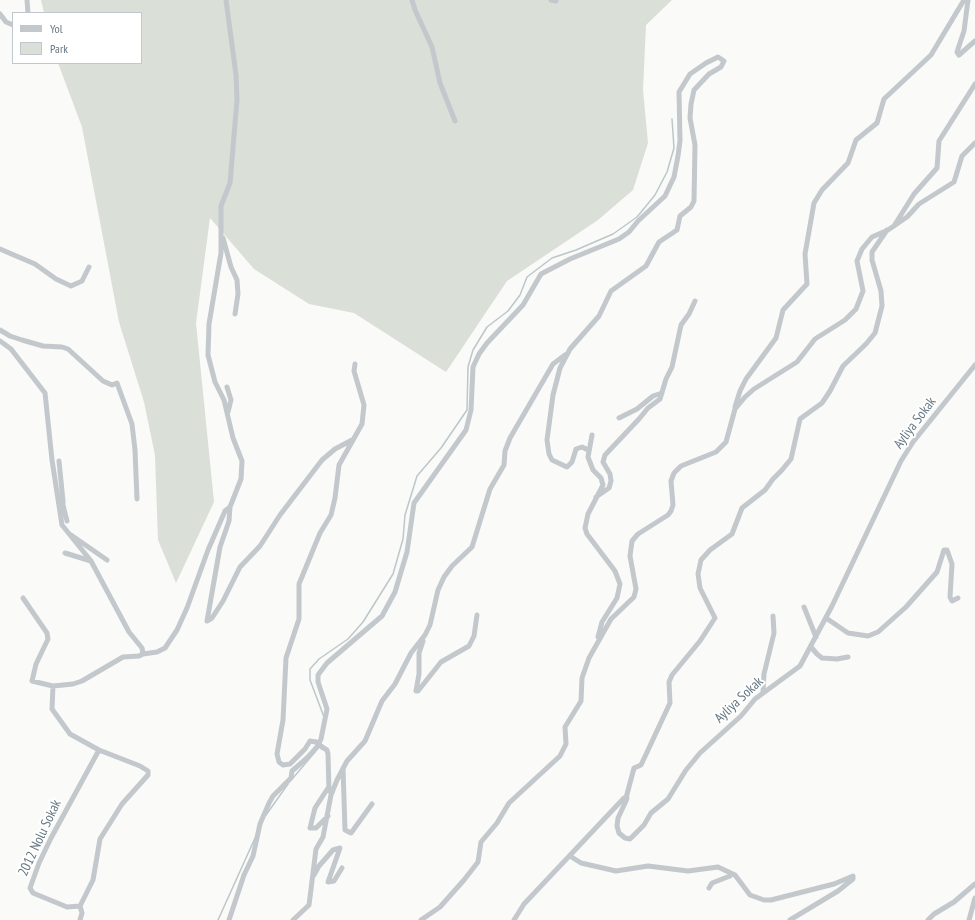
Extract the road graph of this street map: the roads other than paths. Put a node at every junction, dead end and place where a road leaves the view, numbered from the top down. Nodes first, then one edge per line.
1 (26, 0) edge
2 (226, 0) edge
3 (412, 0) edge
4 (964, 0) edge
5 (968, 0) edge
6 (28, 12) edge
7 (0, 14) edge
8 (12, 24) edge
9 (975, 41) edge
10 (975, 84) edge
11 (455, 121) dead end
12 (975, 143) edge
13 (894, 226) junction
14 (888, 230) junction
15 (222, 235) junction
16 (0, 249) edge
17 (89, 267) dead end
18 (695, 301) dead end
19 (235, 314) dead end
20 (0, 330) edge
21 (0, 340) edge
22 (566, 355) junction
23 (355, 364) dead end
24 (975, 365) edge
25 (227, 387) dead end
26 (662, 393) junction
27 (735, 409) junction
28 (228, 412) junction
29 (619, 418) dead end
30 (592, 435) dead end
31 (352, 440) junction
32 (588, 450) junction
33 (59, 461) dead end
34 (596, 497) junction
35 (137, 499) dead end
36 (59, 505) junction
37 (230, 507) junction
38 (67, 521) dead end
39 (66, 531) junction
40 (65, 553) dead end
41 (107, 560) dead end
42 (91, 561) junction
43 (23, 598) dead end
44 (958, 598) dead end
45 (804, 607) dead end
46 (477, 616) dead end
47 (773, 616) dead end
48 (826, 618) junction
49 (425, 635) junction
50 (816, 637) junction
51 (598, 640) junction
52 (811, 647) junction
53 (143, 654) junction
54 (848, 657) dead end
55 (53, 686) junction
56 (763, 692) junction
57 (99, 750) junction
58 (343, 767) junction
59 (328, 788) junction
60 (331, 796) junction
61 (626, 798) junction
62 (372, 804) dead end
63 (328, 816) junction
64 (570, 856) junction
65 (342, 868) dead end
66 (731, 873) junction
67 (312, 877) junction
68 (975, 884) edge
69 (709, 888) dead end
70 (975, 898) edge
71 (80, 906) junction
72 (80, 920) edge
73 (229, 920) edge
74 (293, 920) edge
75 (421, 920) edge
76 (514, 920) edge
77 (790, 920) edge
78 (928, 920) edge
79 (969, 920) edge

1 - 6 street
2 - 15 street
3 - 11 street
4 - 27 street
5 - 9 street
7 - 8 street
10 - 13 street
12 - 13 street
13 - 14 street
14 - 27 street
14 - 61 street
15 - 19 street
15 - 28 street
16 - 17 street
18 - 26 street
20 - 35 street
21 - 36 street
22 - 32 street
22 - 49 street
22 - 73 street
23 - 31 street
24 - 48 street, Ayliya Sokak
25 - 28 street
26 - 29 street
26 - 34 street
27 - 51 street
28 - 37 street
30 - 32 street
31 - 37 street
31 - 59 street, bridge
32 - 34 street
33 - 36 street
34 - 51 street
36 - 38 street
36 - 39 street
37 - 53 street
39 - 41 street
39 - 42 street
40 - 42 street
42 - 53 street
43 - 55 street
44 - 48 street
45 - 50 street
46 - 49 street
47 - 56 street
48 - 50 street, Ayliya Sokak
49 - 58 street
50 - 52 street, Ayliya Sokak
51 - 75 street
52 - 54 street
52 - 56 street, Ayliya Sokak
53 - 55 street
55 - 57 street
56 - 61 street, Ayliya Sokak
57 - 71 street
57 - 71 street, 2012 Nolu Sokak
58 - 60 street
58 - 62 street
59 - 60 street
59 - 63 street
60 - 63 street
61 - 64 street
63 - 67 street
64 - 66 street
64 - 76 street
65 - 67 street
66 - 69 street
66 - 77 street
67 - 74 street
68 - 78 street
70 - 79 street
71 - 72 street

